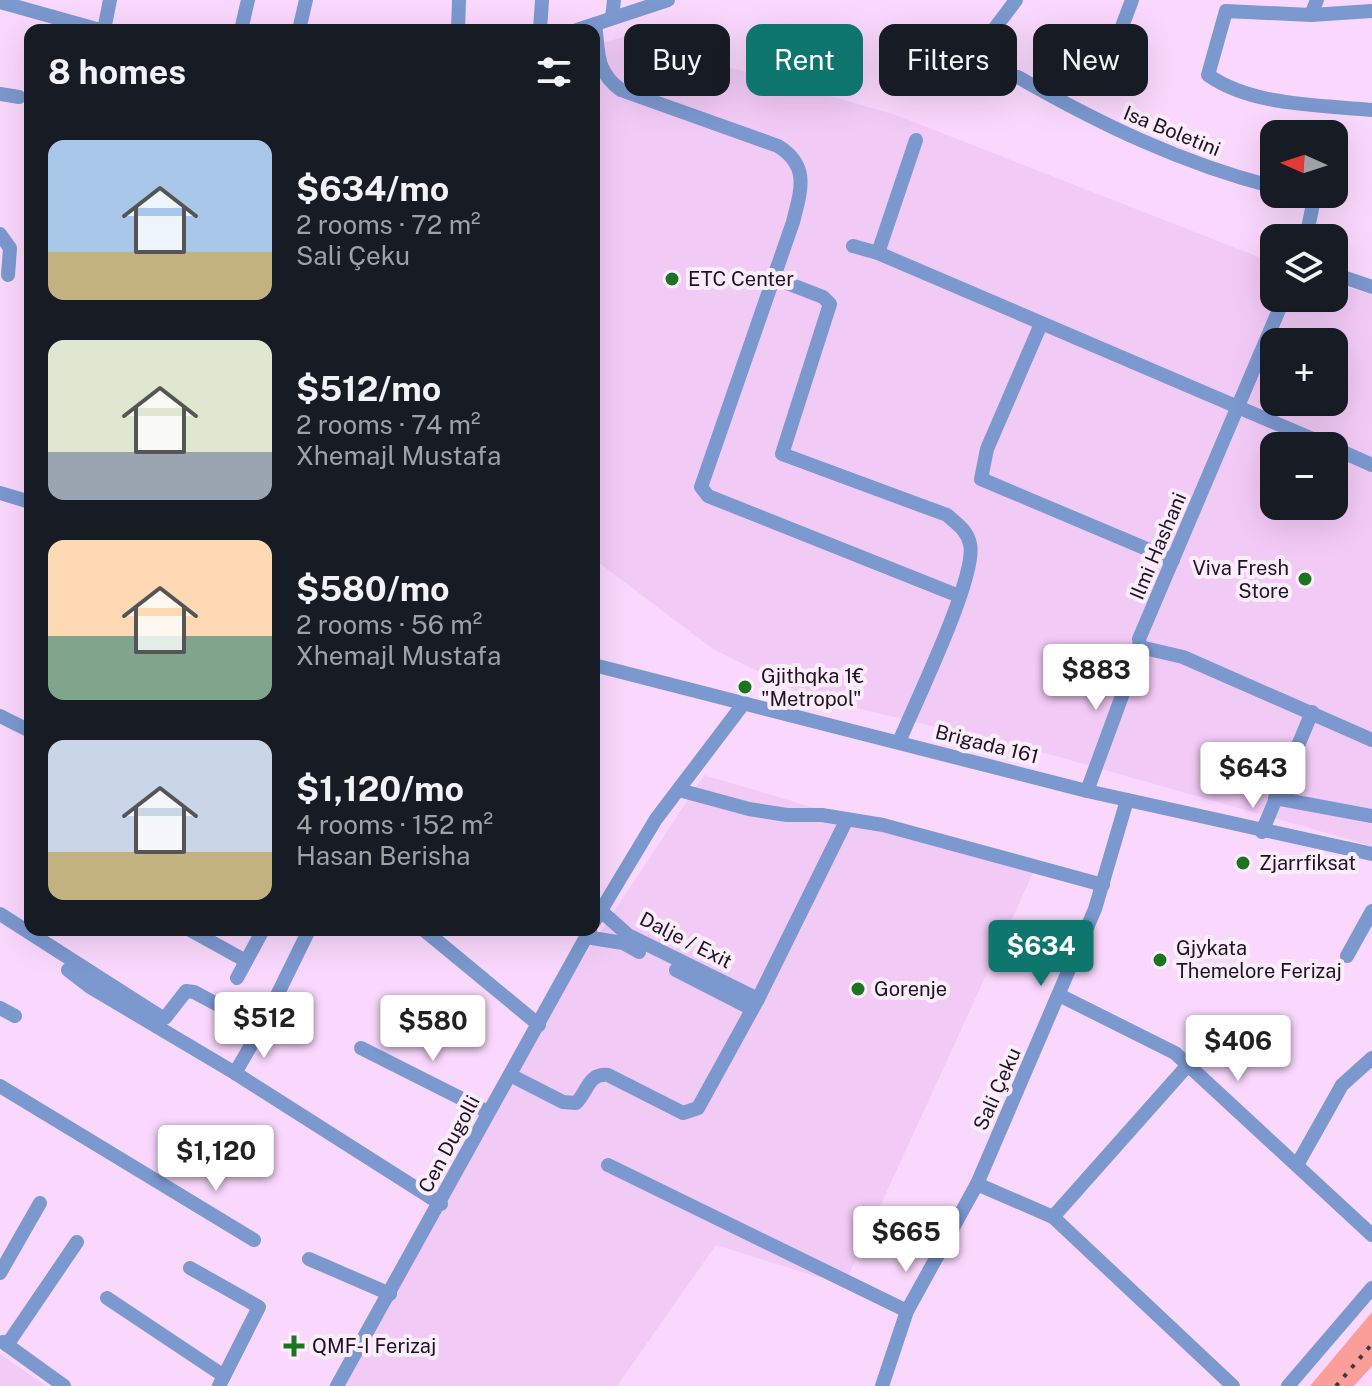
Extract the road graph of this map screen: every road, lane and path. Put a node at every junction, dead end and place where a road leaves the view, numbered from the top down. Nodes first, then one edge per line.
1 (110, 0) edge
2 (248, 0) edge
3 (306, 0) edge
4 (459, 0) edge
5 (542, 0) edge
6 (614, 0) edge
7 (668, 0) edge
8 (1016, 0) edge
9 (1132, 0) edge
10 (1317, 0) edge
11 (0, 2) edge
12 (1372, 11) edge
13 (1311, 15) junction
14 (612, 18) junction
15 (80, 24) edge
16 (104, 24) edge
17 (242, 24) edge
18 (300, 24) edge
19 (458, 24) edge
20 (540, 24) edge
21 (595, 24) edge
22 (998, 24) edge
23 (1123, 24) edge
24 (600, 63) edge
25 (1018, 77) dead end
26 (0, 94) edge
27 (19, 97) dead end
28 (1372, 110) edge
29 (916, 140) dead end
30 (1260, 183) edge
31 (0, 234) edge
32 (853, 246) dead end
33 (878, 253) junction
34 (8, 275) dead end
35 (774, 278) junction
36 (1348, 279) edge
37 (1372, 287) edge
38 (1278, 312) edge
39 (1041, 324) junction
40 (1239, 409) junction
41 (1295, 432) edge
42 (1348, 454) edge
43 (1372, 465) edge
44 (0, 493) edge
45 (24, 500) edge
46 (1173, 560) junction
47 (959, 596) junction
48 (1140, 647) junction
49 (600, 667) edge
50 (744, 703) junction
51 (1312, 712) junction
52 (0, 716) edge
53 (24, 728) edge
54 (1372, 740) edge
55 (899, 742) junction
56 (679, 790) junction
57 (1087, 791) junction
58 (1275, 798) junction
59 (1127, 800) junction
60 (1372, 816) edge
61 (847, 819) junction
62 (1262, 832) junction
63 (1372, 854) edge
64 (1103, 885) junction
65 (600, 911) edge
66 (1372, 911) edge
67 (0, 914) edge
68 (600, 918) edge
69 (24, 929) edge
70 (34, 936) edge
71 (201, 936) edge
72 (260, 936) edge
73 (306, 936) edge
74 (431, 936) edge
75 (587, 936) edge
76 (596, 936) edge
77 (1347, 956) dead end
78 (246, 961) junction
79 (68, 970) dead end
80 (237, 978) dead end
81 (1059, 995) junction
82 (755, 1004) junction
83 (0, 1008) edge
84 (15, 1016) dead end
85 (539, 1025) junction
86 (261, 1028) junction
87 (361, 1048) dead end
88 (1372, 1058) edge
89 (1188, 1065) junction
90 (235, 1073) junction
91 (510, 1075) junction
92 (0, 1086) edge
93 (488, 1112) junction
94 (608, 1165) dead end
95 (1297, 1165) junction
96 (977, 1184) junction
97 (40, 1203) dead end
98 (441, 1204) junction
99 (1053, 1217) junction
100 (1372, 1235) edge
101 (254, 1240) dead end
102 (77, 1242) dead end
103 (309, 1259) dead end
104 (190, 1268) dead end
105 (0, 1273) edge
106 (1372, 1288) edge
107 (390, 1294) junction
108 (107, 1298) dead end
109 (907, 1311) junction
110 (4, 1342) edge
111 (222, 1381) edge
112 (64, 1386) edge
113 (337, 1386) edge
114 (882, 1386) edge
115 (1233, 1386) edge
116 (1288, 1386) edge

1 - 16 street
2 - 17 street
3 - 18 street
4 - 19 street
5 - 20 street
6 - 14 street
7 - 14 street
8 - 22 street
9 - 23 street
10 - 13 street
11 - 15 street
12 - 13 street
13 - 28 street
14 - 21 street
24 - 35 street
25 - 30 street, Isa Boletini
26 - 27 street
29 - 33 street
31 - 34 street
32 - 33 street
33 - 39 street
35 - 47 street
35 - 47 street
36 - 37 street
38 - 40 street, Ilmi Hashani
39 - 40 street
39 - 46 street
40 - 41 street
40 - 46 street, Ilmi Hashani
42 - 43 street
44 - 45 street
46 - 48 street, Ilmi Hashani
47 - 55 street
48 - 51 street
48 - 57 street, Ilmi Hashani
49 - 50 street, Brigada 161
50 - 55 street, Brigada 161
50 - 56 street
51 - 54 street
51 - 58 street
52 - 53 street
55 - 57 street, Brigada 161
56 - 61 street
56 - 65 street
57 - 59 street, Brigada 161
58 - 60 street
58 - 62 street
59 - 62 street, Brigada 161
59 - 64 street, Sali Çeku
61 - 64 street
61 - 82 street
62 - 63 street, Brigada 161
64 - 81 street, Sali Çeku
66 - 77 street
67 - 69 street
68 - 82 street, Dalje / Exit
70 - 86 street
71 - 78 street
72 - 78 street
73 - 86 street
74 - 85 street
75 - 85 street, Cen Dugolli
76 - 82 street
78 - 80 street
79 - 90 street
81 - 89 street
81 - 96 street, Sali Çeku
82 - 91 street
83 - 84 street
85 - 91 street, Cen Dugolli
86 - 90 street
87 - 93 street
88 - 95 street
89 - 95 street
89 - 99 street
90 - 98 street
91 - 93 street, Cen Dugolli
92 - 101 street
93 - 98 street, Cen Dugolli
94 - 109 street
95 - 100 street
96 - 99 street
96 - 109 street, Sali Çeku
97 - 105 street
98 - 107 street, Cen Dugolli
99 - 115 street
102 - 110 street
103 - 107 street
104 - 111 street
106 - 116 street
107 - 113 street, Cen Dugolli
108 - 111 street
109 - 114 street, Sali Çeku
110 - 112 street

